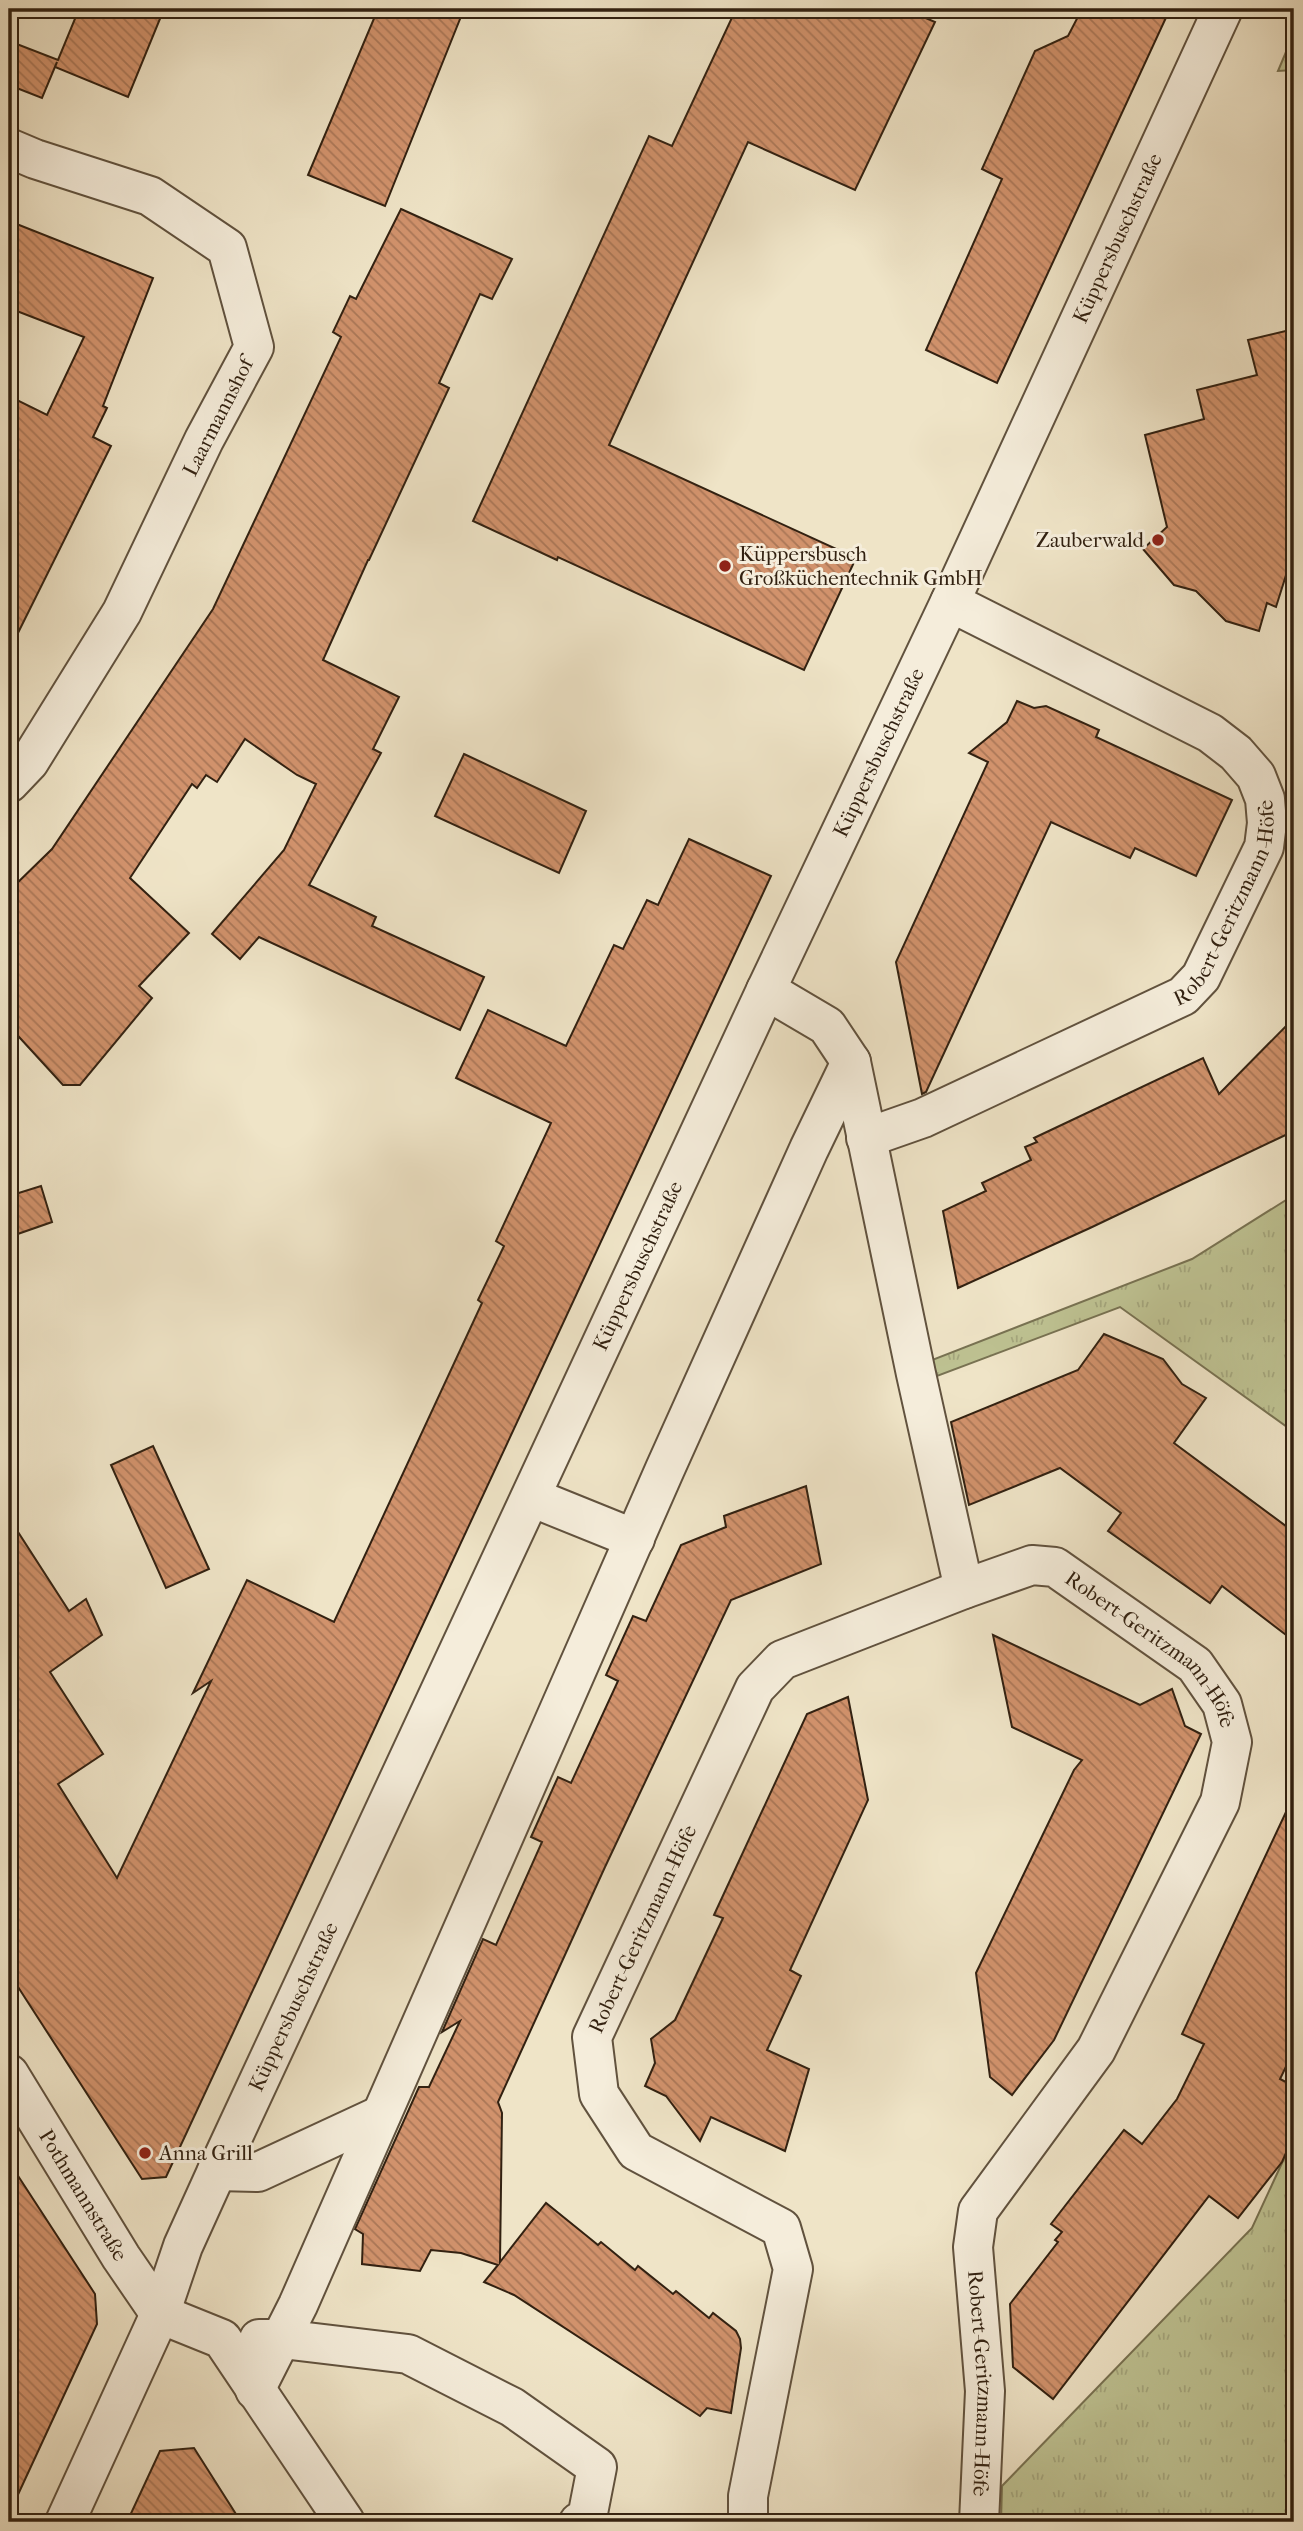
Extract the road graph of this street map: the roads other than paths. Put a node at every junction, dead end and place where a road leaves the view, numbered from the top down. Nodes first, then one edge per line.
1 (1223, 9) edge
2 (9, 148) edge
3 (950, 602) junction
4 (9, 783) edge
5 (766, 990) junction
6 (851, 1062) junction
7 (866, 1138) junction
8 (531, 1497) junction
9 (635, 1539) junction
10 (964, 1589) junction
11 (9, 2074) edge
12 (381, 2115) junction
13 (218, 2171) junction
14 (160, 2314) junction
15 (222, 2339) junction
16 (282, 2339) junction
17 (255, 2390) junction
18 (65, 2522) edge
19 (345, 2522) edge
20 (579, 2522) edge
21 (748, 2522) edge
22 (979, 2522) edge

1 - 3 street, Küppersbuschstraße
2 - 4 street, Laarmannshof
3 - 5 street, Küppersbuschstraße
3 - 7 street, Robert-Geritzmann-Höfe
5 - 6 street
5 - 8 street, Küppersbuschstraße
6 - 7 street
6 - 9 street
7 - 10 street
8 - 9 street
8 - 13 street, Küppersbuschstraße
9 - 12 street
10 - 21 street, Robert-Geritzmann-Höfe
10 - 22 street, Robert-Geritzmann-Höfe
11 - 14 street, Pothmannstraße
12 - 13 street
12 - 16 street
13 - 14 street, Küppersbuschstraße
14 - 15 street
14 - 18 street, Küppersbuschstraße
15 - 16 street
15 - 17 street
16 - 17 street
16 - 20 street
17 - 19 street

